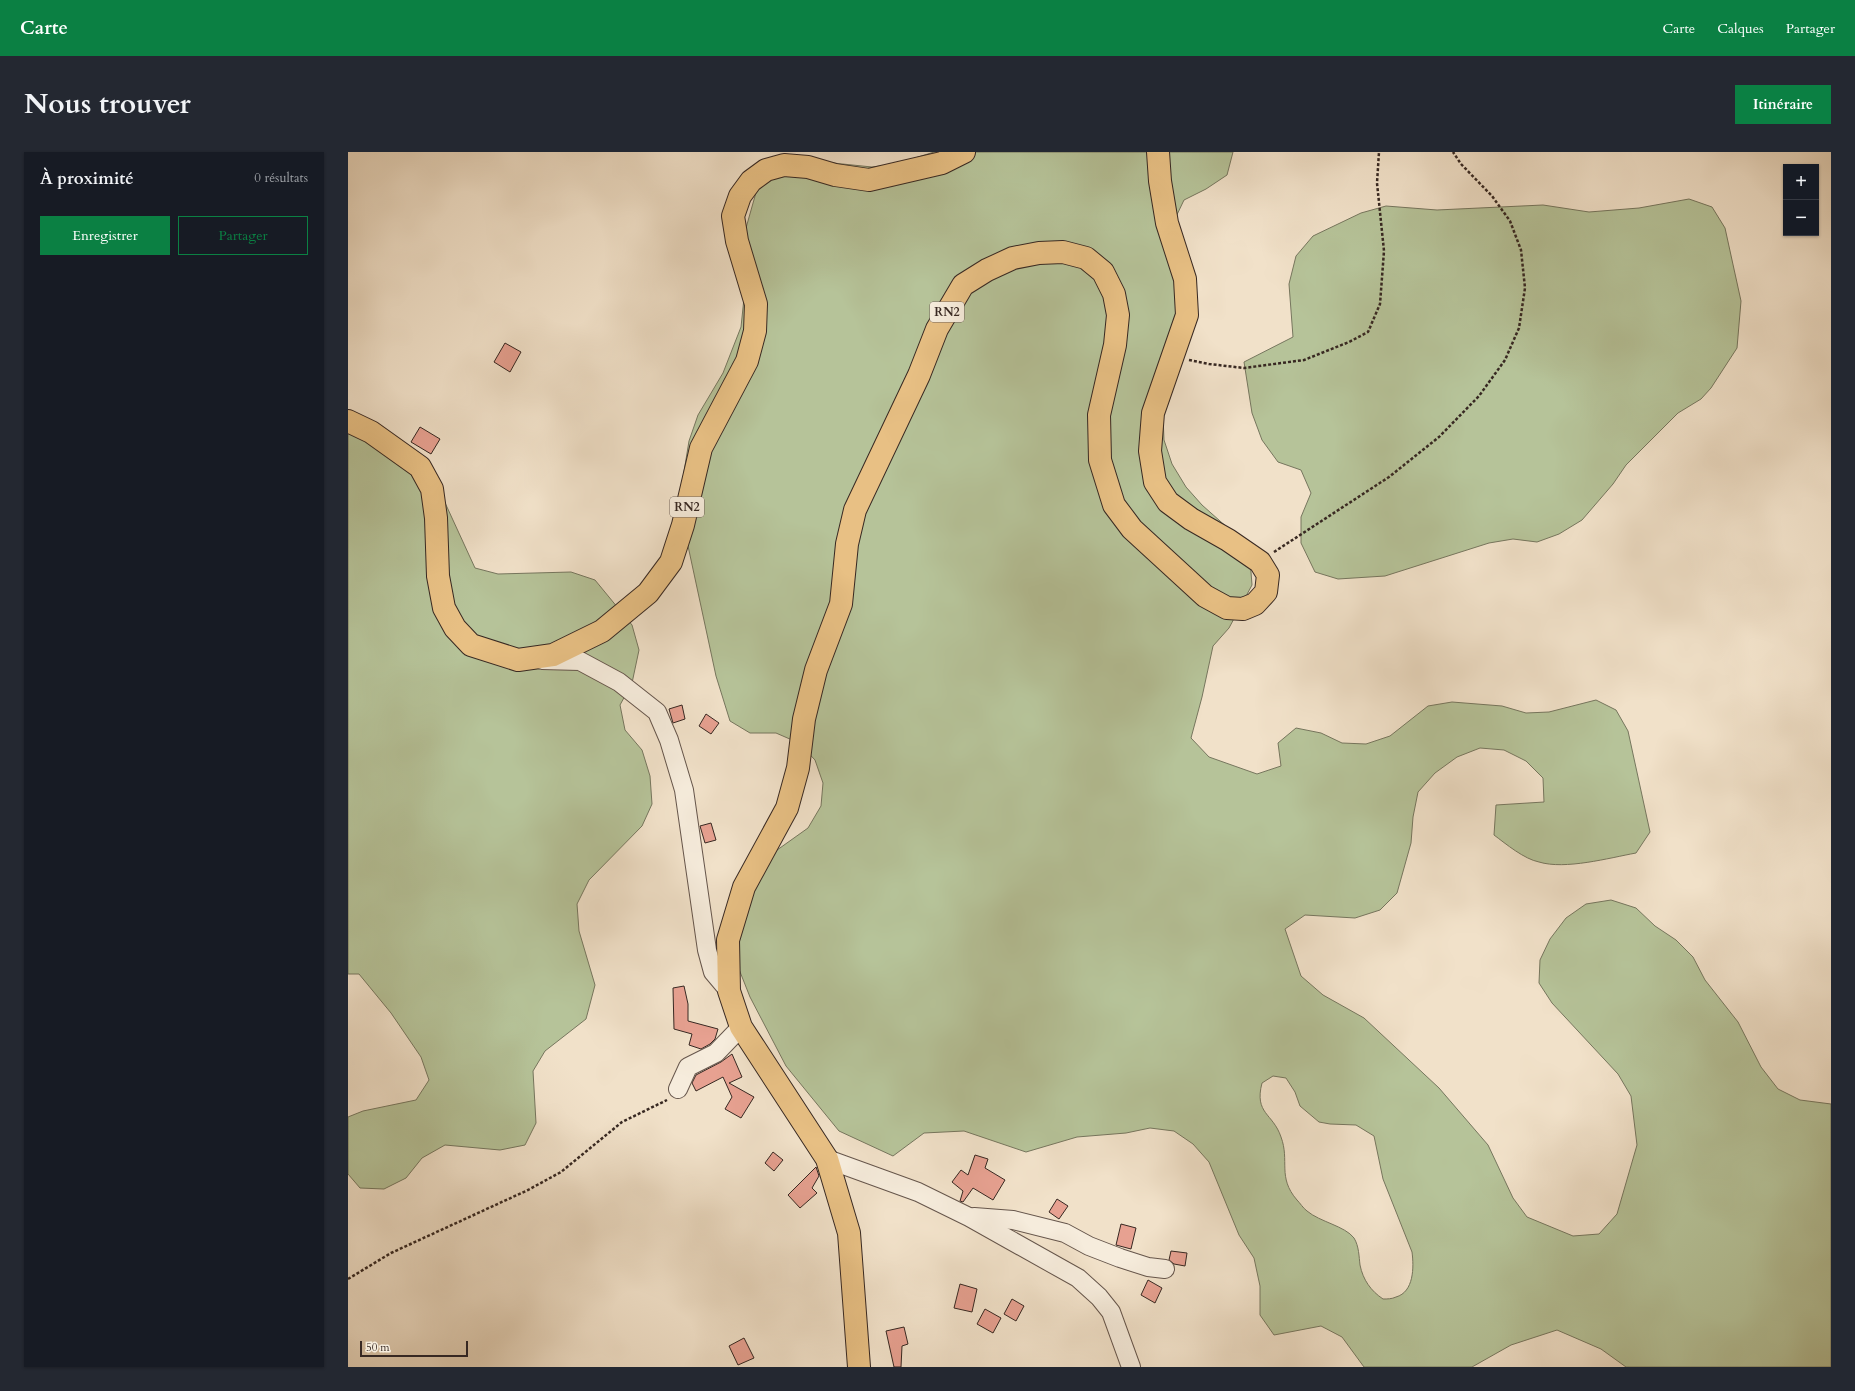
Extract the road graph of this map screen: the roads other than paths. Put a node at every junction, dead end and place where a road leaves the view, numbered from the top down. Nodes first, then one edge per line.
1 (964, 152) edge
2 (1158, 152) edge
3 (348, 421) edge
4 (518, 660) junction
5 (729, 991) junction
6 (741, 1027) junction
7 (678, 1089) road end
8 (827, 1159) junction
9 (969, 1217) junction
10 (1165, 1269) dead end
11 (859, 1367) edge
12 (1131, 1367) edge

1 - 4 highway, RN2
2 - 5 highway, RN2
3 - 4 highway, RN2
4 - 5 street
5 - 6 highway, RN2
6 - 7 street
6 - 8 highway, RN2
8 - 9 street
8 - 11 highway, RN2
9 - 10 street
9 - 12 street

